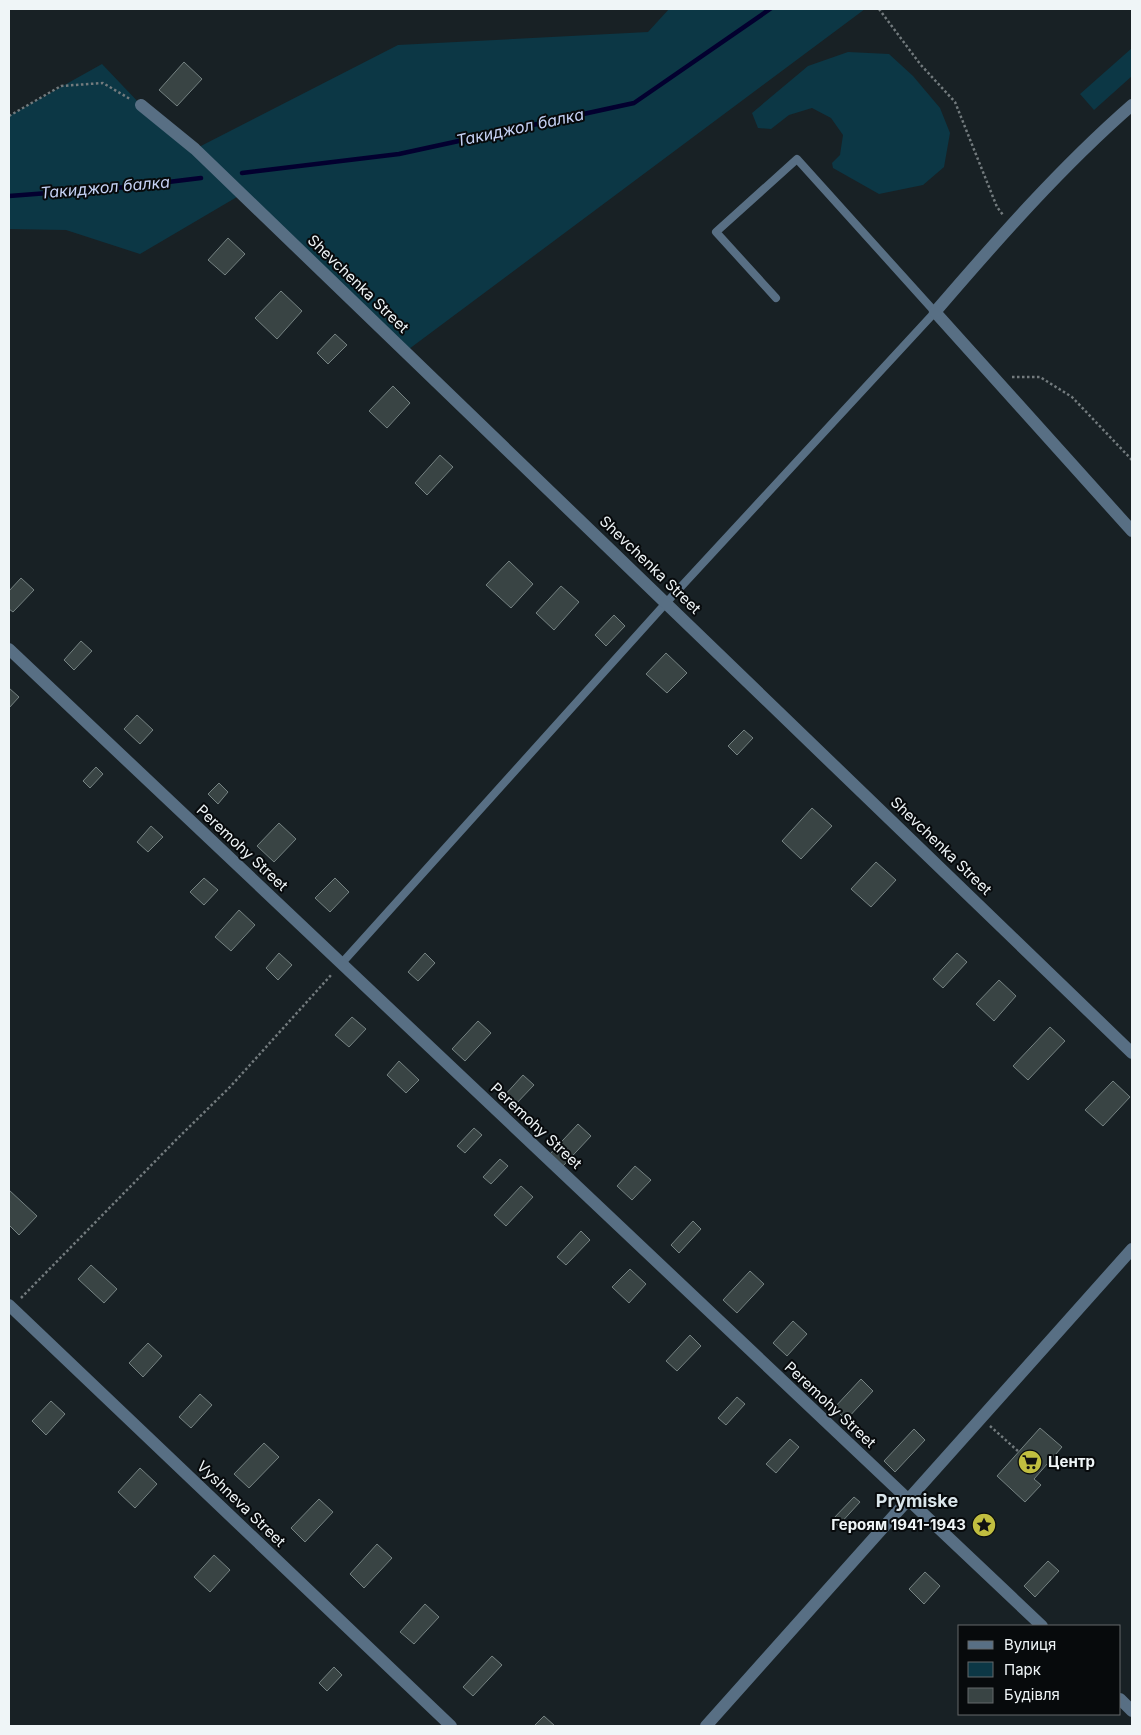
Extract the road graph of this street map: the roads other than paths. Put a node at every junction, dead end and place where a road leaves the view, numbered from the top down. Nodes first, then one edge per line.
1 (141, 105) road end
2 (1132, 105) edge
3 (776, 298) dead end
4 (934, 312) junction
5 (1132, 531) edge
6 (666, 603) junction
7 (9, 649) edge
8 (341, 964) junction
9 (1132, 1053) edge
10 (1132, 1249) edge
11 (10, 1306) edge
12 (908, 1500) junction
13 (1041, 1625) edge
14 (1121, 1700) edge
15 (1132, 1711) edge
16 (451, 1726) edge
17 (706, 1726) edge

1 - 6 street, Shevchenka Street
2 - 4 street
3 - 4 lane
4 - 5 street
4 - 6 lane
6 - 8 lane
6 - 9 street, Shevchenka Street
7 - 8 street, Peremohy Street
8 - 12 street, Peremohy Street
10 - 12 street
11 - 16 street, Vyshneva Street
12 - 13 street, Peremohy Street
12 - 17 street
14 - 15 street

